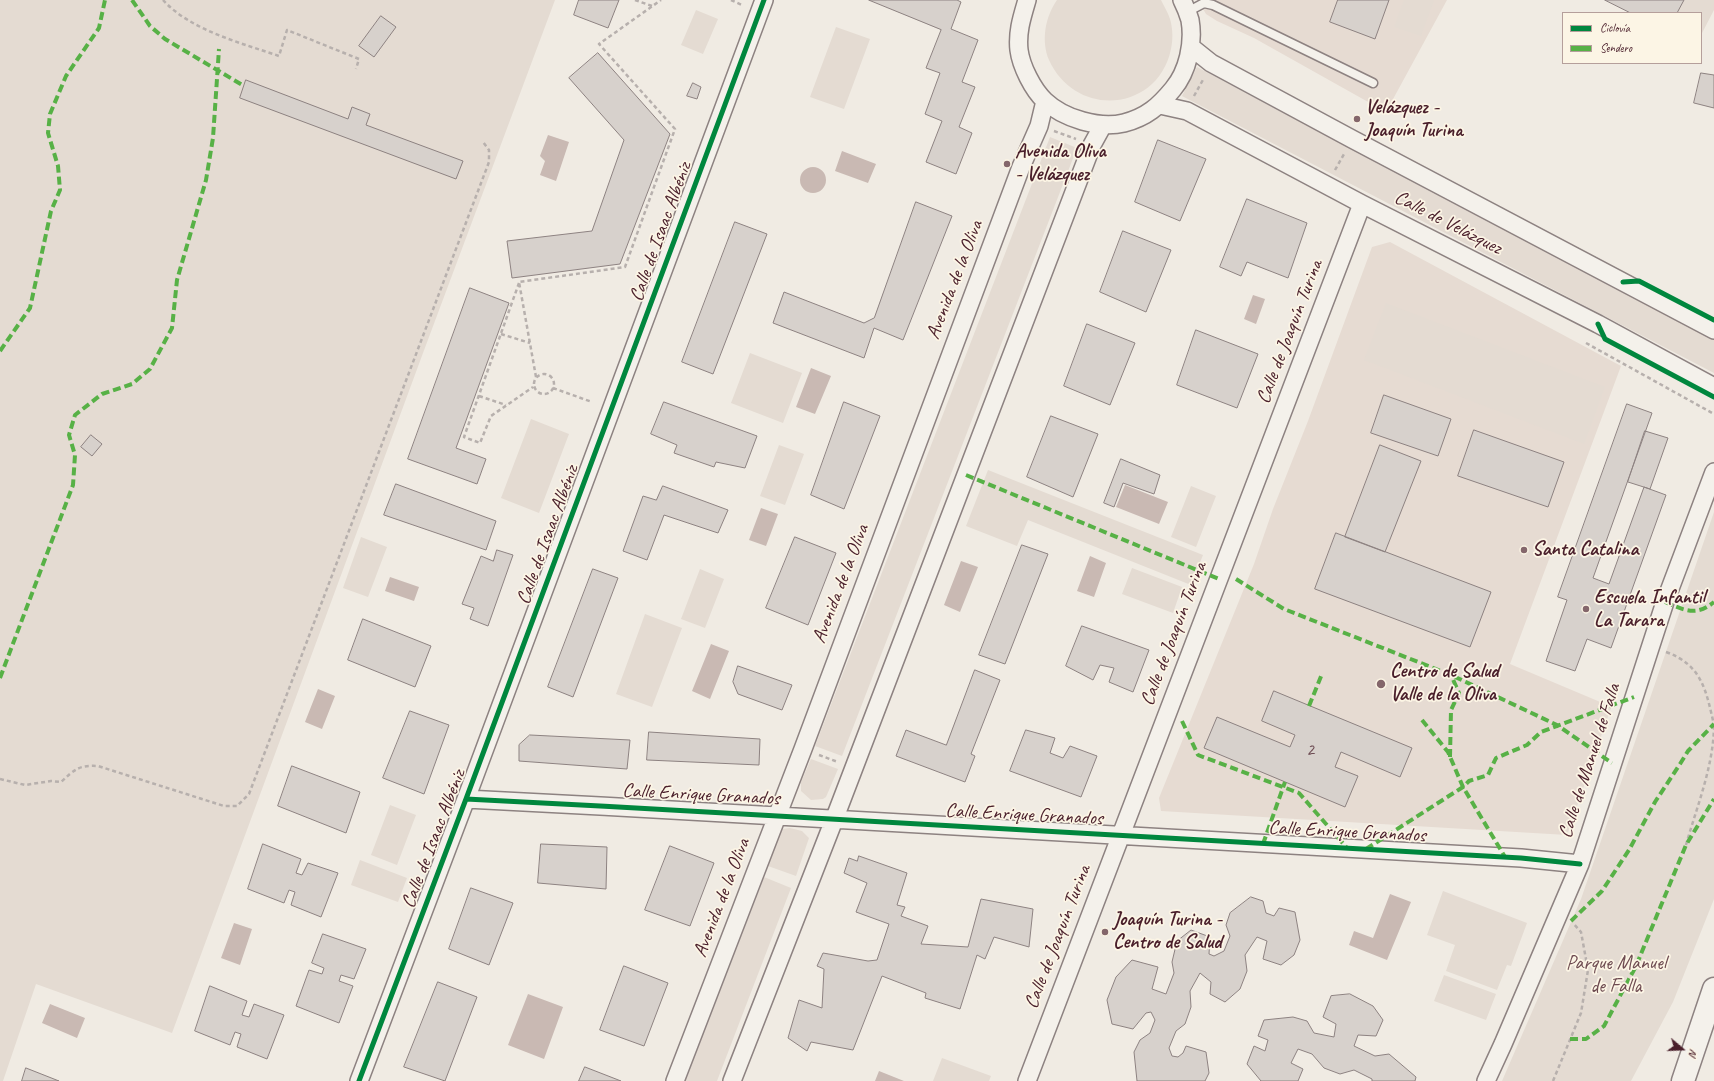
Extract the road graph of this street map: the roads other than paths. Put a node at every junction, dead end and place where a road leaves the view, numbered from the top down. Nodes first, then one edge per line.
1 (764, 0) edge
2 (1028, 0) edge
3 (1185, 6) edge
4 (1191, 47) junction
5 (1373, 83) dead end
6 (1045, 101) junction
7 (1160, 105) junction
8 (1103, 125) junction
9 (1362, 204) junction
10 (1714, 330) edge
11 (1711, 385) edge
12 (1714, 472) edge
13 (466, 799) junction
14 (777, 815) junction
15 (834, 820) junction
16 (1120, 836) junction
17 (1580, 864) junction
18 (1714, 989) edge
19 (1714, 1020) edge
20 (359, 1081) edge
21 (675, 1081) edge
22 (732, 1081) edge
23 (1027, 1081) edge
24 (1486, 1081) edge
25 (1683, 1081) edge
26 (1688, 1081) edge

1 - 13 street, Calle de Isaac Albéniz
2 - 6 street
3 - 4 street
3 - 5 lane
4 - 7 street
4 - 10 street, Calle de Velázquez
6 - 8 street
6 - 14 street, Avenida de la Oliva
7 - 8 street
7 - 9 street, Calle de Velázquez
8 - 15 street
9 - 11 street, Calle de Velázquez
9 - 16 street, Calle de Joaquín Turina
12 - 17 street, Calle de Manuel de Falla
13 - 14 street, Calle Enrique Granados
13 - 20 street, Calle de Isaac Albéniz
14 - 15 street, Calle Enrique Granados
14 - 21 street, Avenida de la Oliva
15 - 16 street, Calle Enrique Granados
15 - 22 street
16 - 17 street, Calle Enrique Granados
16 - 23 street, Calle de Joaquín Turina
17 - 24 street, Calle de Manuel de Falla
18 - 25 highway
19 - 26 highway

